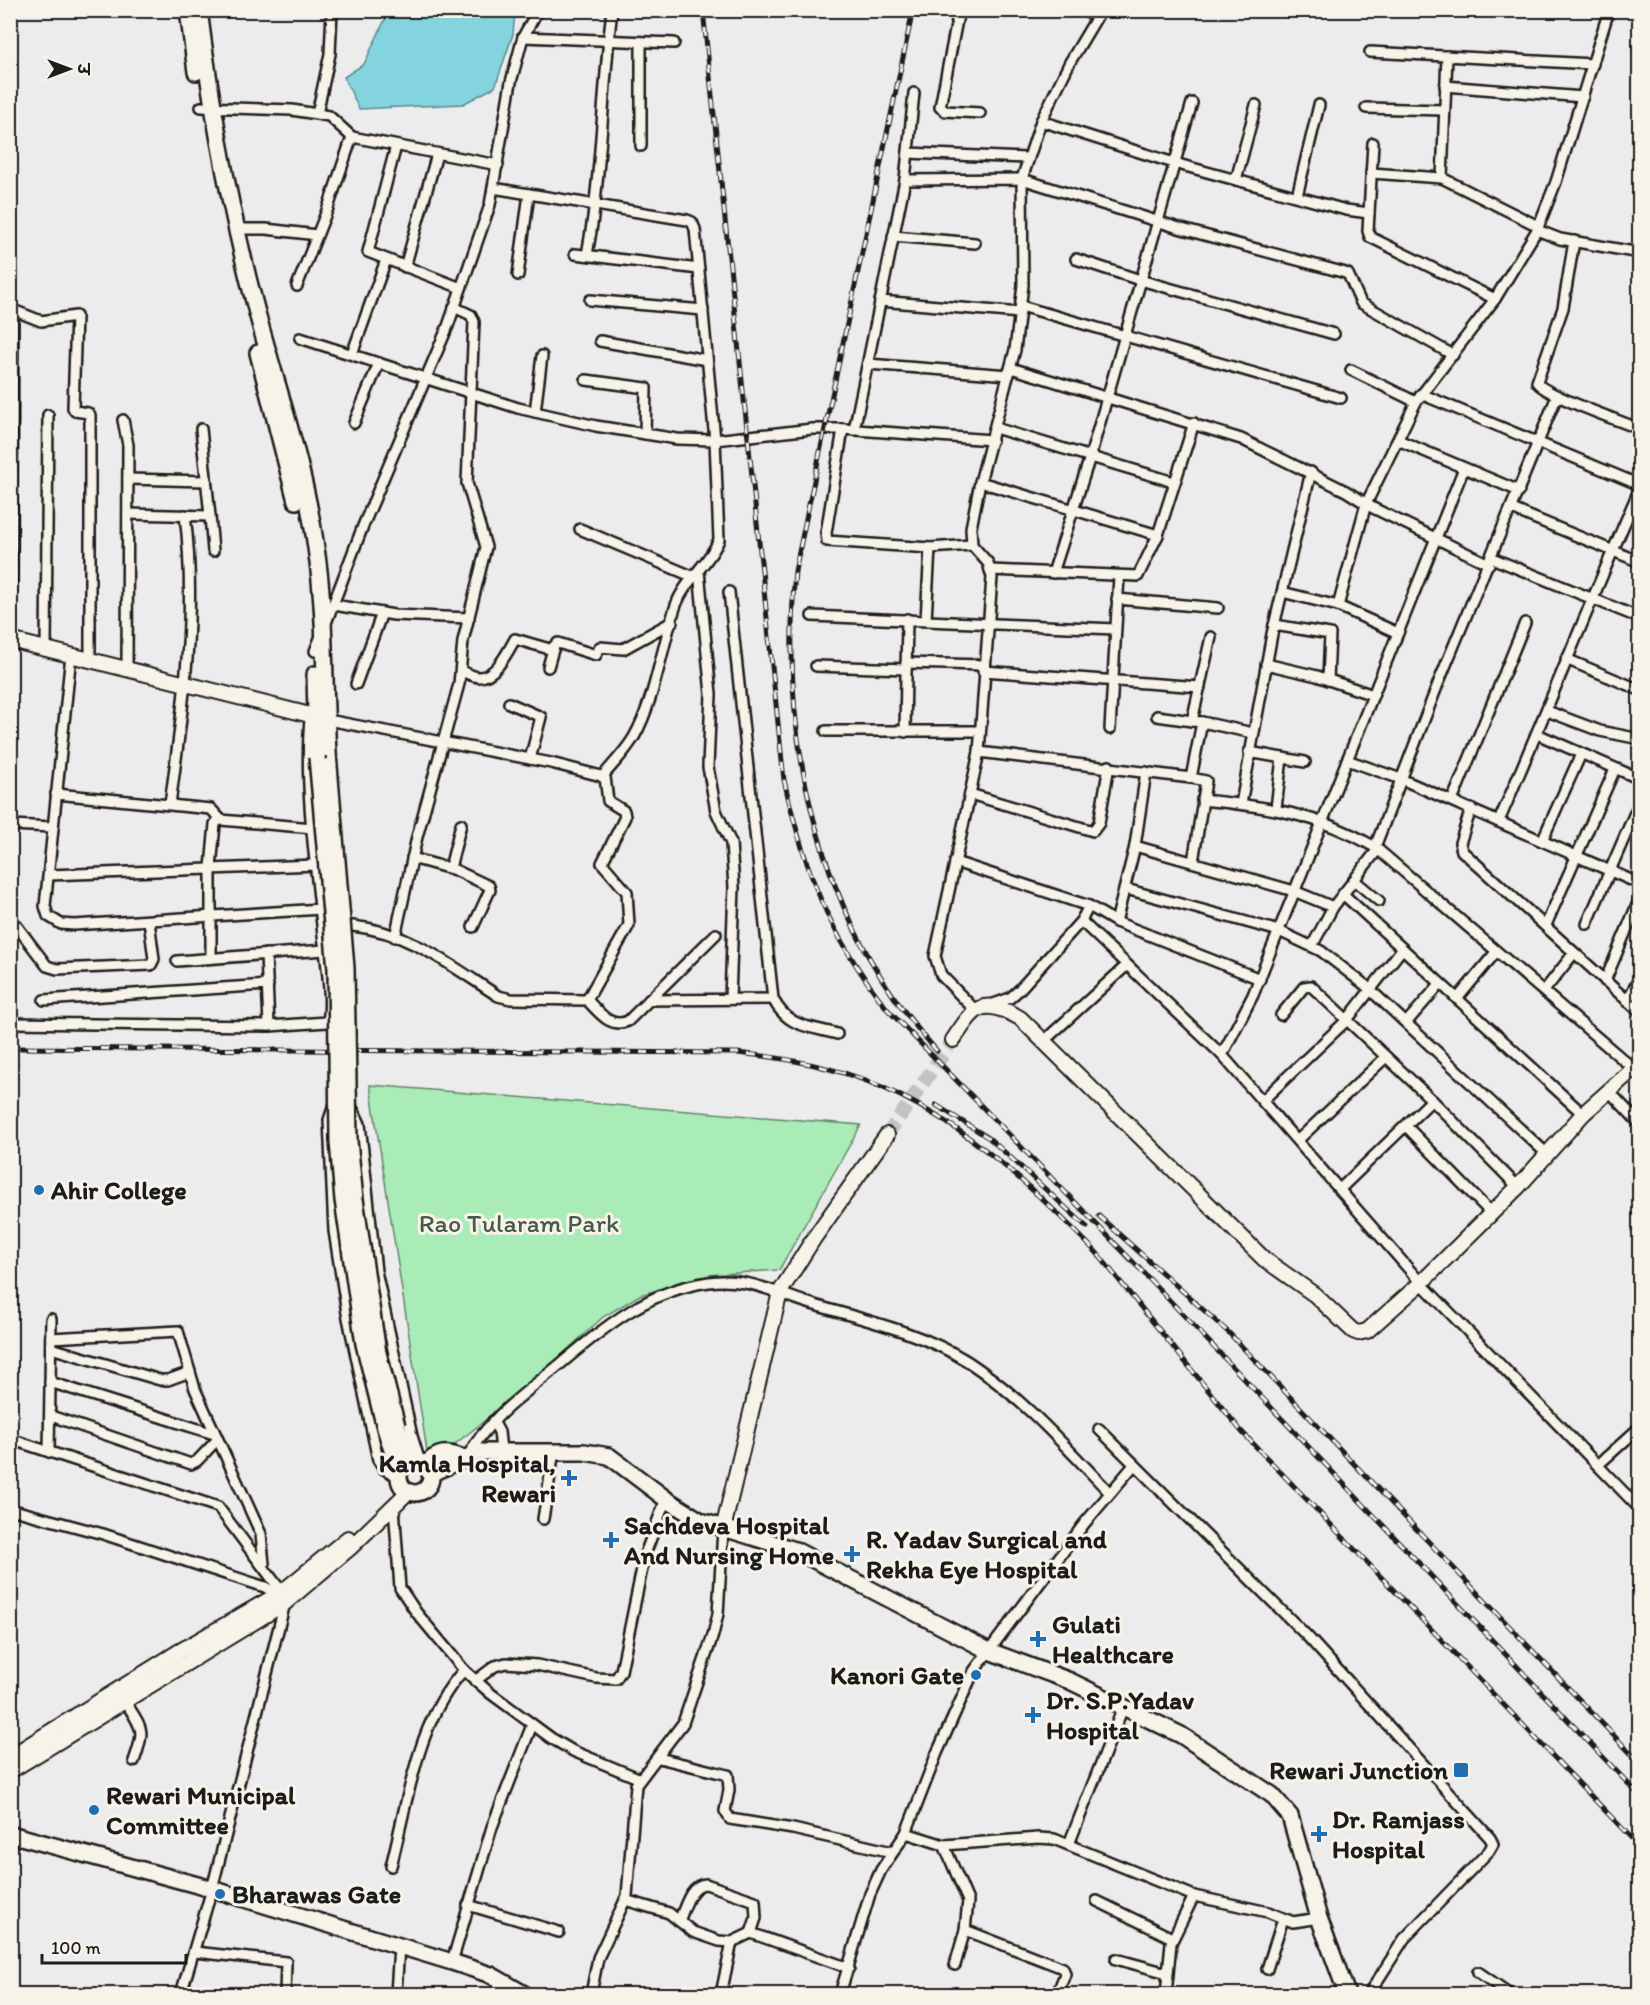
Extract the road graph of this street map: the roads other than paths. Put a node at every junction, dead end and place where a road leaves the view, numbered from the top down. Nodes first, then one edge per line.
1 (188, 10) edge
2 (199, 10) edge
3 (332, 10) edge
4 (538, 10) edge
5 (612, 10) edge
6 (959, 10) edge
7 (1080, 10) edge
8 (1609, 10) edge
9 (1099, 13) edge
10 (523, 37) junction
11 (608, 42) junction
12 (640, 43) junction
13 (674, 43) dead end
14 (1370, 52) dead end
15 (1446, 56) junction
16 (1593, 64) junction
17 (1445, 86) junction
18 (914, 93) dead end
19 (1583, 97) junction
20 (1192, 103) dead end
21 (1256, 105) dead end
22 (1319, 105) dead end
23 (206, 107) junction
24 (1365, 108) dead end
25 (1444, 110) junction
26 (980, 113) dead end
27 (317, 114) junction
28 (1041, 121) junction
29 (352, 137) junction
30 (1373, 143) dead end
31 (396, 146) junction
32 (641, 146) dead end
33 (908, 153) junction
34 (437, 154) junction
35 (1028, 158) junction
36 (1174, 163) junction
37 (498, 165) junction
38 (1371, 173) junction
39 (1442, 177) junction
40 (1022, 179) junction
41 (905, 180) junction
42 (1236, 180) junction
43 (494, 188) junction
44 (529, 194) junction
45 (1297, 196) junction
46 (596, 205) junction
47 (1369, 213) junction
48 (1157, 221) junction
49 (1538, 228) junction
50 (237, 229) junction
51 (317, 236) junction
52 (893, 236) junction
53 (1574, 241) junction
54 (975, 243) dead end
55 (1640, 253) edge
56 (575, 254) dead end
57 (587, 255) junction
58 (1076, 259) dead end
59 (386, 260) junction
60 (405, 267) junction
61 (699, 269) junction
62 (518, 274) dead end
63 (1140, 280) junction
64 (297, 286) dead end
65 (461, 288) junction
66 (1495, 299) junction
67 (590, 300) dead end
68 (880, 301) junction
69 (454, 307) junction
70 (1020, 309) junction
71 (703, 310) junction
72 (1334, 334) dead end
73 (1124, 337) junction
74 (300, 338) dead end
75 (600, 341) dead end
76 (351, 354) junction
77 (1453, 355) junction
78 (542, 356) dead end
79 (707, 360) junction
80 (379, 363) junction
81 (868, 364) junction
82 (1351, 370) dead end
83 (1010, 371) junction
84 (425, 376) junction
85 (586, 380) dead end
86 (471, 392) junction
87 (1107, 396) junction
88 (1557, 396) junction
89 (1341, 398) dead end
90 (1419, 398) junction
91 (535, 412) junction
92 (48, 415) dead end
93 (123, 420) dead end
94 (354, 423) dead end
95 (1194, 423) junction
96 (995, 428) junction
97 (201, 429) dead end
98 (843, 429) junction
99 (1640, 429) edge
100 (854, 430) junction
101 (645, 434) junction
102 (715, 440) junction
103 (992, 440) junction
104 (1398, 440) junction
105 (1539, 444) junction
106 (1090, 457) junction
107 (1464, 468) junction
108 (1311, 472) junction
109 (128, 479) junction
110 (206, 481) junction
111 (980, 482) junction
112 (1174, 482) junction
113 (1640, 487) edge
114 (1519, 491) junction
115 (1366, 504) junction
116 (1512, 509) junction
117 (1074, 510) junction
118 (128, 514) junction
119 (185, 515) junction
120 (210, 516) junction
121 (580, 529) dead end
122 (1158, 535) junction
123 (1436, 538) junction
124 (972, 546) junction
125 (930, 549) junction
126 (1612, 550) junction
127 (213, 551) dead end
128 (1491, 561) junction
129 (1640, 562) edge
130 (990, 570) junction
131 (1053, 573) junction
132 (697, 574) junction
133 (1119, 576) junction
134 (729, 591) dead end
135 (1282, 592) junction
136 (1591, 597) junction
137 (1117, 599) junction
138 (334, 605) junction
139 (1338, 606) junction
140 (1218, 608) dead end
141 (382, 613) junction
142 (812, 616) dead end
143 (469, 618) junction
144 (1640, 618) edge
145 (907, 619) junction
146 (926, 620) junction
147 (672, 621) junction
148 (987, 623) junction
149 (1525, 623) dead end
150 (1274, 625) junction
151 (1115, 629) junction
152 (323, 631) junction
153 (1398, 633) junction
154 (1211, 637) dead end
155 (11, 640) edge
156 (46, 649) junction
157 (553, 650) junction
158 (315, 651) junction
159 (71, 655) junction
160 (90, 659) junction
161 (1566, 659) junction
162 (1266, 664) junction
163 (816, 666) dead end
164 (906, 666) junction
165 (548, 667) dead end
166 (127, 668) junction
167 (984, 668) junction
168 (460, 671) junction
169 (1113, 680) junction
170 (1328, 680) junction
171 (187, 684) junction
172 (356, 684) dead end
173 (1200, 687) junction
174 (1640, 690) edge
175 (1373, 695) junction
176 (509, 703) dead end
177 (1547, 711) junction
178 (1156, 716) dead end
179 (318, 718) junction
180 (1197, 722) junction
181 (1110, 729) dead end
182 (826, 731) dead end
183 (980, 731) junction
184 (905, 732) junction
185 (1253, 733) junction
186 (1537, 734) junction
187 (1640, 740) edge
188 (444, 741) junction
189 (979, 752) junction
190 (1249, 753) junction
191 (1581, 754) junction
192 (1282, 758) junction
193 (531, 759) junction
194 (1347, 760) junction
195 (1305, 762) dead end
196 (1109, 766) junction
197 (1615, 769) junction
198 (1146, 772) junction
199 (603, 777) junction
200 (1191, 778) junction
201 (1640, 778) edge
202 (1401, 779) junction
203 (56, 794) junction
204 (970, 794) junction
205 (1202, 800) junction
206 (1452, 801) junction
207 (1640, 801) edge
208 (170, 804) junction
209 (1241, 804) junction
210 (1276, 808) junction
211 (1471, 809) junction
212 (219, 820) junction
213 (1499, 821) junction
214 (1322, 823) junction
215 (461, 824) dead end
216 (10, 825) edge
217 (53, 826) junction
218 (313, 828) junction
219 (1542, 841) junction
220 (1135, 846) junction
221 (1377, 848) junction
222 (1576, 855) junction
223 (412, 858) junction
224 (955, 862) junction
225 (1193, 862) junction
226 (316, 865) junction
227 (211, 868) junction
228 (450, 868) junction
229 (1610, 872) junction
230 (49, 875) junction
231 (1354, 880) junction
232 (1640, 884) edge
233 (1126, 890) junction
234 (1294, 891) junction
235 (1343, 894) junction
236 (1640, 898) edge
237 (1378, 901) dead end
238 (1089, 906) junction
239 (1333, 907) junction
240 (321, 909) junction
241 (210, 917) junction
242 (12, 921) edge
243 (149, 921) junction
244 (1081, 921) junction
245 (1116, 922) junction
246 (1587, 924) dead end
247 (1546, 925) junction
248 (353, 926) dead end
249 (473, 927) dead end
250 (1279, 931) junction
251 (716, 934) dead end
252 (395, 937) junction
253 (1312, 946) junction
254 (1402, 949) junction
255 (325, 950) junction
256 (1496, 952) junction
257 (1574, 953) junction
258 (266, 954) junction
259 (211, 958) junction
260 (177, 961) dead end
261 (1127, 965) junction
262 (1640, 977) edge
263 (1260, 979) junction
264 (1605, 981) junction
265 (1440, 984) junction
266 (268, 985) junction
267 (1370, 990) junction
268 (1544, 992) junction
269 (730, 999) junction
270 (773, 999) junction
271 (1457, 999) junction
272 (44, 1000) dead end
273 (587, 1000) junction
274 (649, 1000) junction
275 (1627, 1001) junction
276 (991, 1005) junction
277 (974, 1009) junction
278 (1640, 1012) edge
279 (1281, 1015) dead end
280 (1347, 1020) junction
281 (10, 1023) edge
282 (1406, 1023) junction
283 (269, 1026) junction
284 (837, 1034) dead end
285 (952, 1040) tunnel mouth
286 (1045, 1040) junction
287 (1222, 1054) junction
288 (1386, 1057) junction
289 (1637, 1066) edge
290 (1609, 1092) junction
291 (1263, 1100) junction
292 (1432, 1100) junction
293 (1583, 1114) junction
294 (1640, 1124) edge
295 (1406, 1126) junction
296 (887, 1135) tunnel mouth
297 (1298, 1140) junction
298 (1547, 1154) junction
299 (1518, 1187) junction
300 (1340, 1189) junction
301 (1490, 1212) junction
302 (1421, 1283) junction
303 (780, 1292) junction
304 (51, 1319) dead end
305 (51, 1343) junction
306 (190, 1372) junction
307 (50, 1382) junction
308 (51, 1416) junction
309 (493, 1421) junction
310 (391, 1427) junction
311 (1640, 1427) edge
312 (1098, 1429) dead end
313 (216, 1437) junction
314 (10, 1439) edge
315 (501, 1450) junction
316 (554, 1451) junction
317 (49, 1452) junction
318 (465, 1457) junction
319 (1134, 1465) junction
320 (1598, 1465) junction
321 (422, 1466) junction
322 (402, 1482) junction
323 (1110, 1492) junction
324 (666, 1499) junction
325 (394, 1507) junction
326 (10, 1509) edge
327 (1640, 1509) edge
328 (543, 1519) dead end
329 (723, 1529) junction
330 (264, 1564) junction
331 (280, 1599) junction
332 (989, 1651) junction
333 (464, 1670) junction
334 (475, 1681) junction
335 (125, 1701) junction
336 (1124, 1705) junction
337 (532, 1725) junction
338 (10, 1757) edge
339 (659, 1758) junction
340 (134, 1761) dead end
341 (10, 1771) edge
342 (638, 1778) junction
343 (906, 1833) junction
344 (10, 1834) edge
345 (1068, 1844) junction
346 (944, 1845) junction
347 (892, 1852) junction
348 (391, 1866) dead end
349 (212, 1889) junction
350 (1194, 1896) junction
351 (625, 1900) junction
352 (1097, 1901) dead end
353 (468, 1905) junction
354 (1320, 1918) junction
355 (1283, 1919) junction
356 (680, 1921) junction
357 (965, 1930) junction
358 (559, 1932) dead end
359 (751, 1933) junction
360 (1172, 1938) junction
361 (732, 1942) junction
362 (399, 1946) junction
363 (195, 1952) junction
364 (1116, 1959) dead end
365 (452, 1962) junction
366 (956, 1965) dead end
367 (849, 1968) junction
368 (1267, 1970) dead end
369 (1478, 1972) dead end
370 (1167, 1973) junction
371 (498, 1987) edge
372 (181, 1995) edge
373 (285, 1995) edge
374 (396, 1995) edge
375 (524, 1995) edge
376 (591, 1995) edge
377 (721, 1995) edge
378 (840, 1995) edge
379 (1057, 1995) edge
380 (1166, 1995) edge
381 (1347, 1995) edge
382 (1369, 1995) edge
383 (1510, 1995) edge

1 - 23 main road
2 - 23 main road
3 - 27 street
4 - 10 street
5 - 11 street
6 - 26 street
7 - 9 street
8 - 16 street
9 - 28 street
10 - 11 street
10 - 37 street
11 - 12 street
11 - 46 street
12 - 13 street
12 - 32 street
14 - 15 street
15 - 16 street
15 - 17 street
16 - 19 street
17 - 19 street
17 - 25 street
18 - 33 street
19 - 49 street
20 - 36 street
21 - 42 street
22 - 45 street
23 - 27 street
23 - 50 main road
23 - 158 main road
24 - 25 street
25 - 39 street
27 - 29 street
28 - 35 street
28 - 36 street
29 - 31 street
29 - 51 street
30 - 38 street
31 - 34 street
31 - 59 street
33 - 35 street
33 - 41 street
34 - 37 street
34 - 60 street
35 - 40 street
36 - 42 street
36 - 48 street
37 - 43 street
38 - 39 street
38 - 47 street
39 - 49 street
40 - 41 street
40 - 48 street
40 - 70 street
41 - 52 street
42 - 45 street
43 - 44 street
43 - 65 street
44 - 46 street
44 - 62 street
45 - 47 street
46 - 57 street
46 - 61 street
47 - 66 street
48 - 63 street
48 - 77 street
49 - 53 street
49 - 66 street
50 - 51 street
50 - 152 main road
51 - 64 street
52 - 54 street
52 - 68 street
53 - 55 street
53 - 88 street
56 - 57 street
57 - 61 street
58 - 63 street
59 - 60 street
59 - 76 street
60 - 65 street
61 - 71 street
63 - 72 street
63 - 73 street
65 - 69 street
66 - 77 street
67 - 71 street
68 - 70 street
68 - 81 street
69 - 84 street
69 - 86 street
70 - 73 street
70 - 83 street
71 - 79 street
73 - 87 street
73 - 89 street
74 - 76 street
75 - 79 street
76 - 80 street
77 - 90 street
78 - 91 street
79 - 102 street
80 - 84 street
80 - 94 street
81 - 83 street
81 - 100 street
82 - 90 street
83 - 87 street
83 - 96 street
84 - 86 street
84 - 138 street
85 - 101 street
86 - 91 street
86 - 143 street
87 - 95 street
87 - 106 street
88 - 99 street
88 - 105 street
90 - 104 street
90 - 105 street
91 - 101 street
92 - 156 street
93 - 109 street
95 - 108 street
95 - 112 street
96 - 103 street
96 - 106 street
97 - 110 street
98 - 100 street
98 - 102 street
98 - 125 street
100 - 103 street
101 - 102 street
102 - 132 street
103 - 111 street
104 - 107 street
104 - 115 street
105 - 113 street
105 - 114 street
106 - 112 street
106 - 117 street
107 - 114 street
107 - 123 street
108 - 115 street
108 - 135 street
109 - 110 street
109 - 118 street
110 - 120 street
111 - 117 street
111 - 124 street
112 - 122 street
113 - 126 street
114 - 116 street
115 - 123 street
115 - 139 street
116 - 126 street
116 - 128 street
117 - 122 street
117 - 131 street
118 - 119 street
118 - 166 street
119 - 120 street
119 - 171 street
120 - 127 street
121 - 132 street
122 - 133 street
123 - 128 street
123 - 153 street
124 - 125 street
124 - 130 street
125 - 146 street
126 - 129 street
126 - 136 street
128 - 136 street
128 - 202 street
130 - 131 street
130 - 148 street
131 - 133 street
132 - 147 street
132 - 269 street
133 - 137 street
134 - 270 street
135 - 139 street
135 - 150 street
136 - 144 street
136 - 161 street
137 - 140 street
137 - 151 street
138 - 141 street
138 - 152 street
139 - 153 street
141 - 143 street
141 - 172 street
142 - 145 street
143 - 168 street
145 - 146 street
145 - 164 street
146 - 148 street
147 - 157 street
147 - 199 street
148 - 151 street
148 - 167 street
149 - 206 street
150 - 162 street
150 - 170 street
151 - 169 street
152 - 158 street
152 - 179 main road
153 - 175 street
154 - 173 street
155 - 156 street
155 - 160 street
156 - 159 street
157 - 165 street
157 - 168 street
158 - 179 main road
159 - 160 street
159 - 203 street
160 - 166 street
161 - 174 street
161 - 177 street
162 - 170 street
162 - 185 street
163 - 164 street
164 - 167 street
164 - 184 street
166 - 171 street
167 - 169 street
167 - 183 street
168 - 188 street
169 - 173 street
169 - 181 street
170 - 175 street
171 - 179 street
171 - 208 street
173 - 180 street
175 - 194 street
176 - 193 street
177 - 186 street
177 - 187 street
178 - 180 street
179 - 188 street
179 - 218 street
179 - 310 main road, bridge
180 - 185 street
180 - 200 street
182 - 184 street
183 - 184 street
183 - 189 street
185 - 190 street
186 - 191 street
186 - 213 street
188 - 193 street
188 - 223 street
189 - 196 street
189 - 204 street
190 - 192 street
190 - 209 street
191 - 197 street
191 - 219 street
192 - 195 street
192 - 210 street
193 - 199 street
194 - 202 street
194 - 214 street
196 - 198 street
196 - 204 street
197 - 201 street
197 - 222 street
198 - 200 street
198 - 220 street
199 - 273 street
200 - 205 street
202 - 206 street
202 - 221 street
203 - 208 street
203 - 217 street
204 - 224 street
205 - 209 street
205 - 225 street
206 - 211 street
207 - 229 street
208 - 212 street
209 - 210 street
210 - 214 street
211 - 213 street
211 - 247 street
212 - 218 street
212 - 227 street
213 - 219 street
214 - 221 street
214 - 234 street
215 - 228 street
216 - 217 street
217 - 230 street
218 - 226 street
219 - 222 street
220 - 225 street
220 - 233 street
221 - 231 street
221 - 256 street
222 - 229 street
222 - 247 street
223 - 228 street
223 - 252 street
224 - 238 street
224 - 277 street
225 - 234 street
226 - 227 street
226 - 240 street
227 - 230 street
227 - 241 street
228 - 249 street
229 - 232 street
229 - 246 street
230 - 243 street
231 - 235 street
231 - 237 street
233 - 245 street
233 - 250 street
234 - 239 street
234 - 250 street
235 - 239 street
235 - 254 street
236 - 264 street
238 - 244 street
238 - 245 street
239 - 253 street
240 - 241 street
240 - 255 street
241 - 243 street
241 - 259 street
242 - 243 street
244 - 261 street
244 - 276 street
245 - 263 street
247 - 257 street
248 - 252 street
250 - 253 street
250 - 263 street
251 - 274 street
252 - 273 street
253 - 267 street
254 - 265 street
254 - 267 street
255 - 258 street
255 - 283 street
256 - 268 street
256 - 271 street
257 - 264 street
257 - 268 street
258 - 259 street
258 - 266 street
259 - 260 street
261 - 286 street
261 - 287 street
262 - 275 street
263 - 287 street
264 - 275 street
265 - 271 street
265 - 282 street
266 - 272 street
266 - 283 street
267 - 280 street
267 - 282 street
268 - 289 street
269 - 270 street
269 - 274 street
270 - 284 street
271 - 293 street
273 - 274 street
275 - 278 street
276 - 277 street
276 - 286 street
277 - 285 street
279 - 280 street
280 - 288 street
280 - 291 street
281 - 283 street
282 - 298 street
286 - 302 street
287 - 291 street
288 - 292 street
288 - 297 street
289 - 290 street
290 - 293 street
290 - 294 street
291 - 297 street
292 - 295 street
292 - 299 street
293 - 298 street
295 - 300 street
295 - 301 street
296 - 303 street
297 - 300 street
298 - 299 street
299 - 301 street
300 - 302 street
301 - 302 street
302 - 320 street
303 - 309 street
303 - 323 street
303 - 329 street
304 - 305 street
305 - 306 street
305 - 306 street
305 - 307 street
306 - 313 street
307 - 308 street
307 - 313 street
308 - 313 street
308 - 317 street
309 - 315 street
309 - 318 street
310 - 321 main road
310 - 322 main road
311 - 320 street
312 - 319 street
313 - 330 street
314 - 317 street
315 - 316 main road
315 - 318 main road
316 - 324 main road
316 - 328 street
317 - 330 street
318 - 321 main road
319 - 323 street
319 - 382 street
320 - 327 street
321 - 322 main road
321 - 322 main road
321 - 322 street
322 - 325 street
322 - 331 street
323 - 332 street
324 - 329 main road
324 - 334 street
325 - 331 street
325 - 333 street
326 - 331 street
329 - 332 main road
329 - 339 street
330 - 331 street
331 - 335 street
331 - 338 street
331 - 349 street
332 - 336 main road
332 - 343 street
333 - 334 street
333 - 348 street
334 - 337 street
335 - 340 street
335 - 341 street
336 - 345 street
336 - 354 main road
337 - 342 street
337 - 353 street
339 - 342 street
339 - 347 street
342 - 351 street
343 - 346 street
343 - 347 street
344 - 349 main road
345 - 346 street
345 - 350 street
346 - 357 street
347 - 367 street
349 - 362 main road
349 - 363 street
350 - 355 street
350 - 360 street
351 - 356 street
351 - 376 street
352 - 360 street
353 - 358 street
353 - 365 street
354 - 355 street
354 - 381 main road
355 - 368 street
356 - 359 street
356 - 361 street
357 - 366 street
357 - 379 street
359 - 361 street
359 - 367 street
360 - 370 street
361 - 377 street
362 - 365 main road
362 - 374 street
363 - 372 street
363 - 373 street
364 - 370 street
365 - 371 main road
367 - 378 street
369 - 383 street
370 - 380 street
371 - 375 main road

